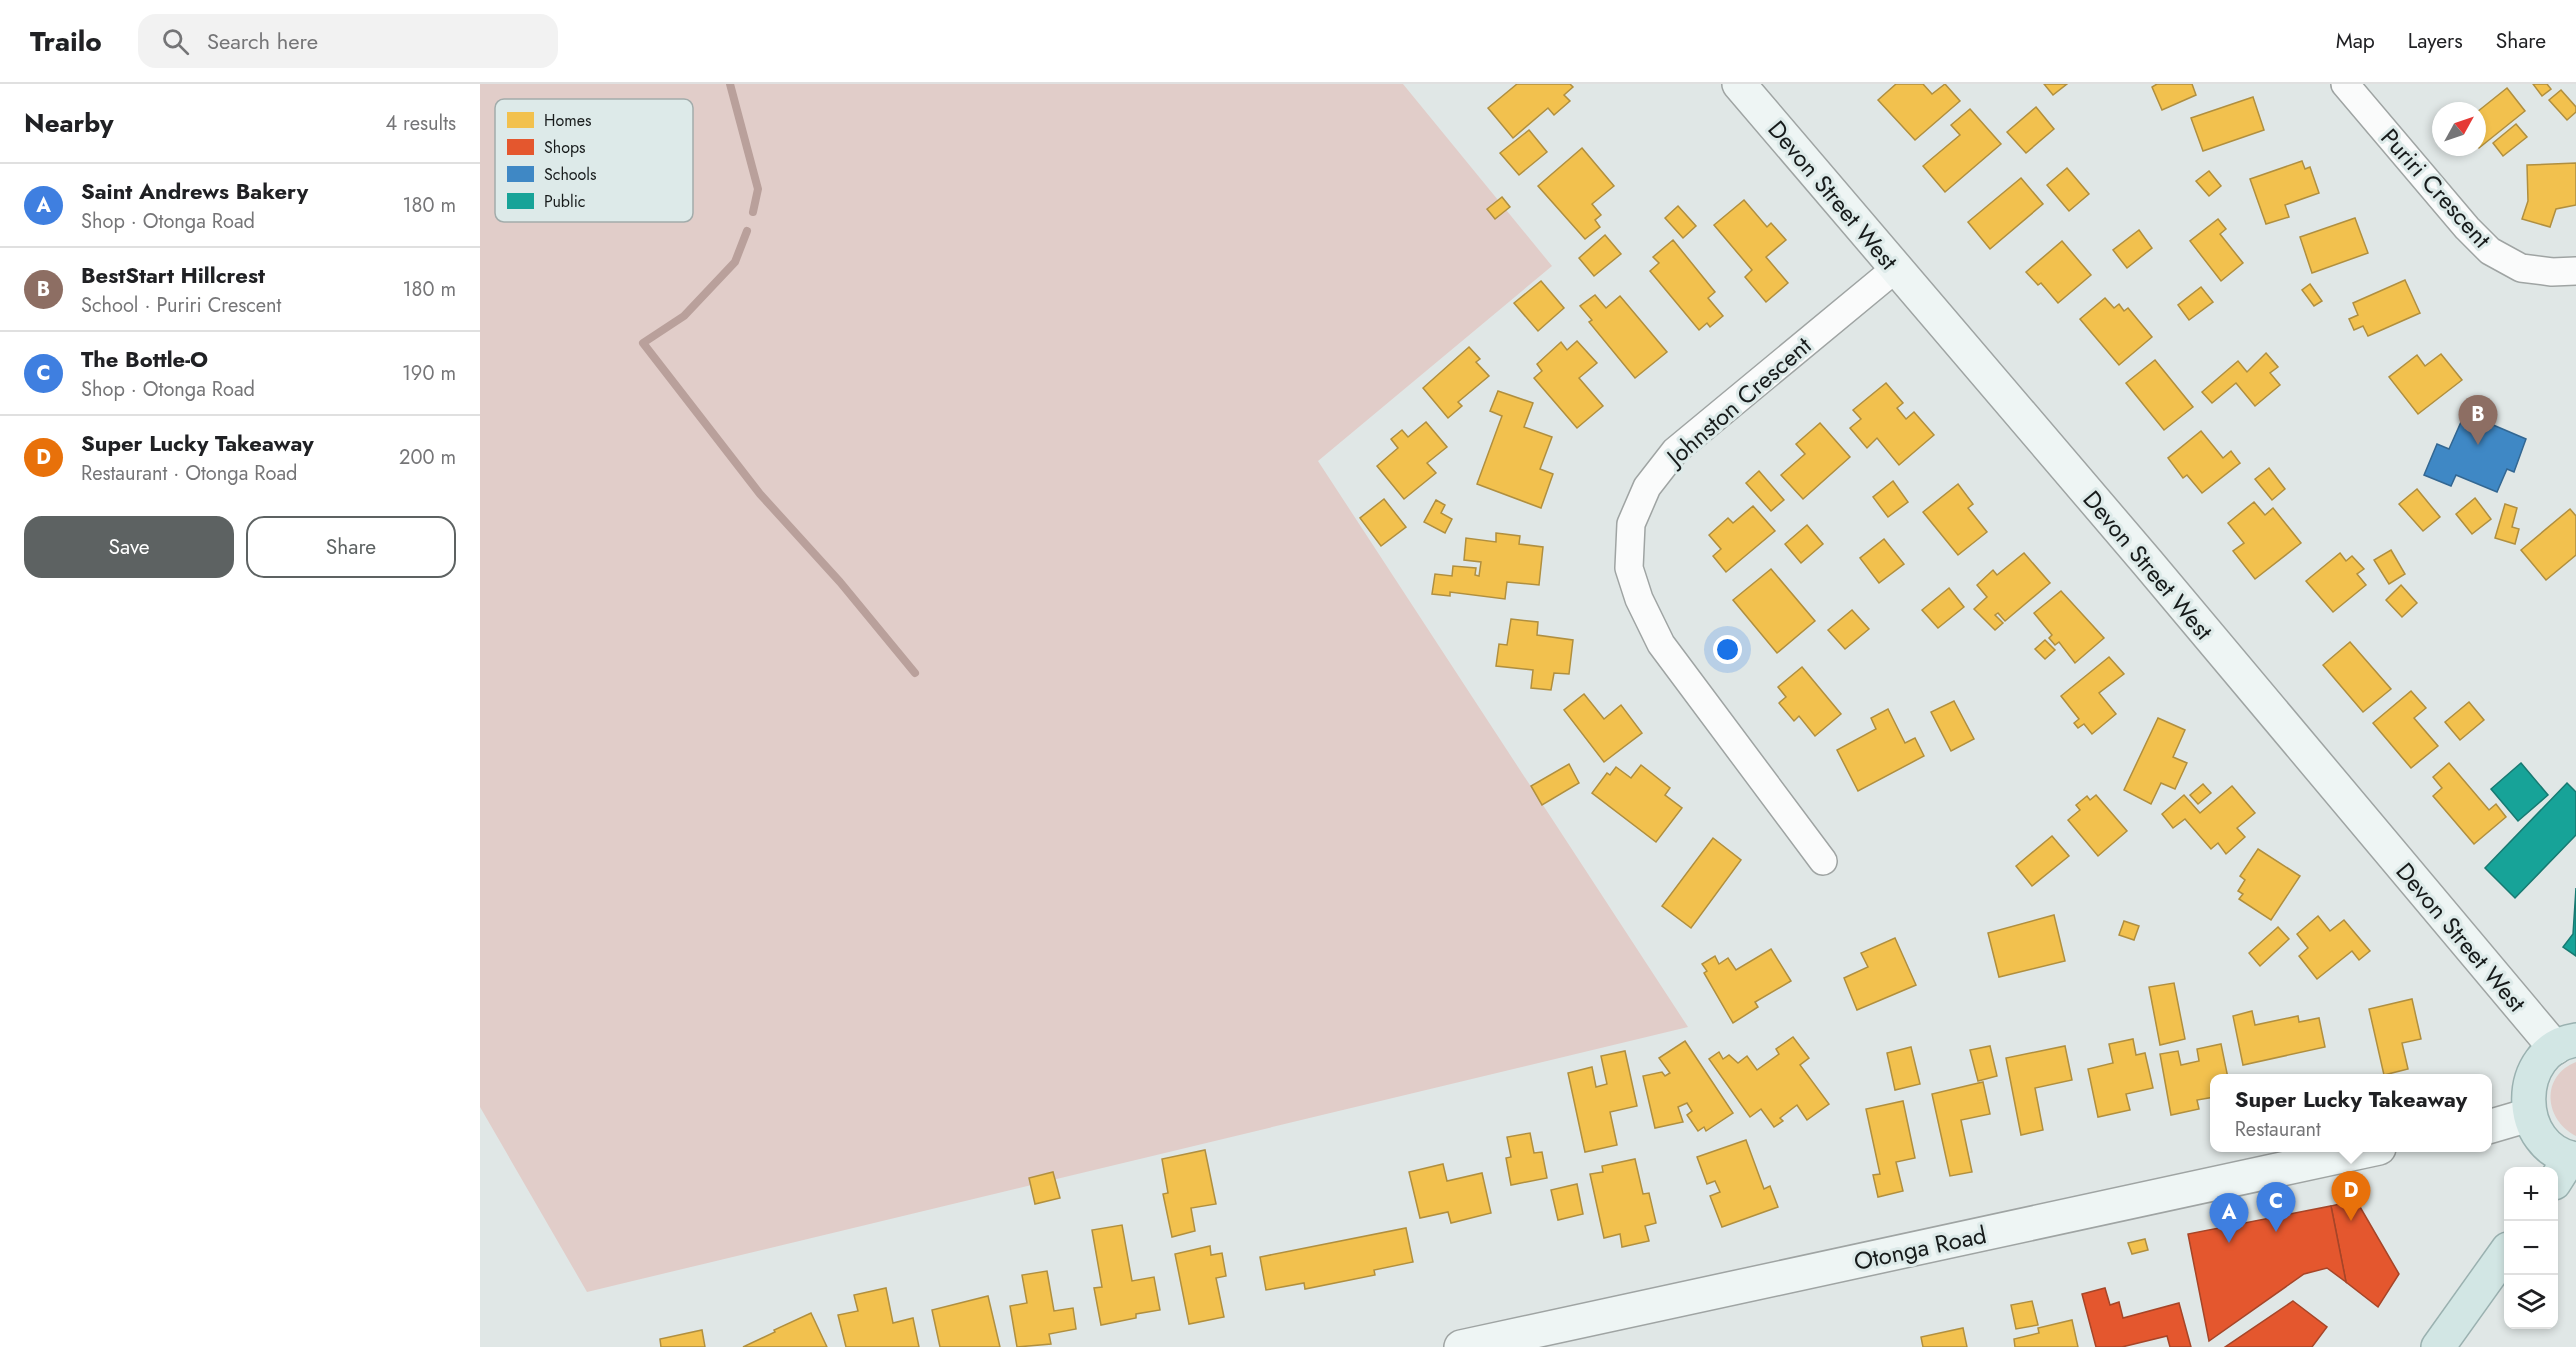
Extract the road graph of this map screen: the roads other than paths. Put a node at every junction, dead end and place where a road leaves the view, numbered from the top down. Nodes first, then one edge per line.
1 (1739, 84) edge
2 (2345, 84) edge
3 (1895, 269) junction
4 (2576, 271) edge
5 (1823, 861) dead end
6 (2565, 1044) edge
7 (2529, 1115) junction
8 (2492, 1126) edge
9 (2361, 1152) edge
10 (2566, 1167) edge
11 (2504, 1255) edge
12 (1461, 1347) edge
13 (2438, 1347) edge

1 - 3 main road, Devon Street West
2 - 4 street, Puriri Crescent
3 - 5 street, Johnston Crescent
3 - 6 main road, Devon Street West
6 - 7 highway
7 - 8 main road
7 - 10 highway
9 - 12 main road, Otonga Road
11 - 13 highway

